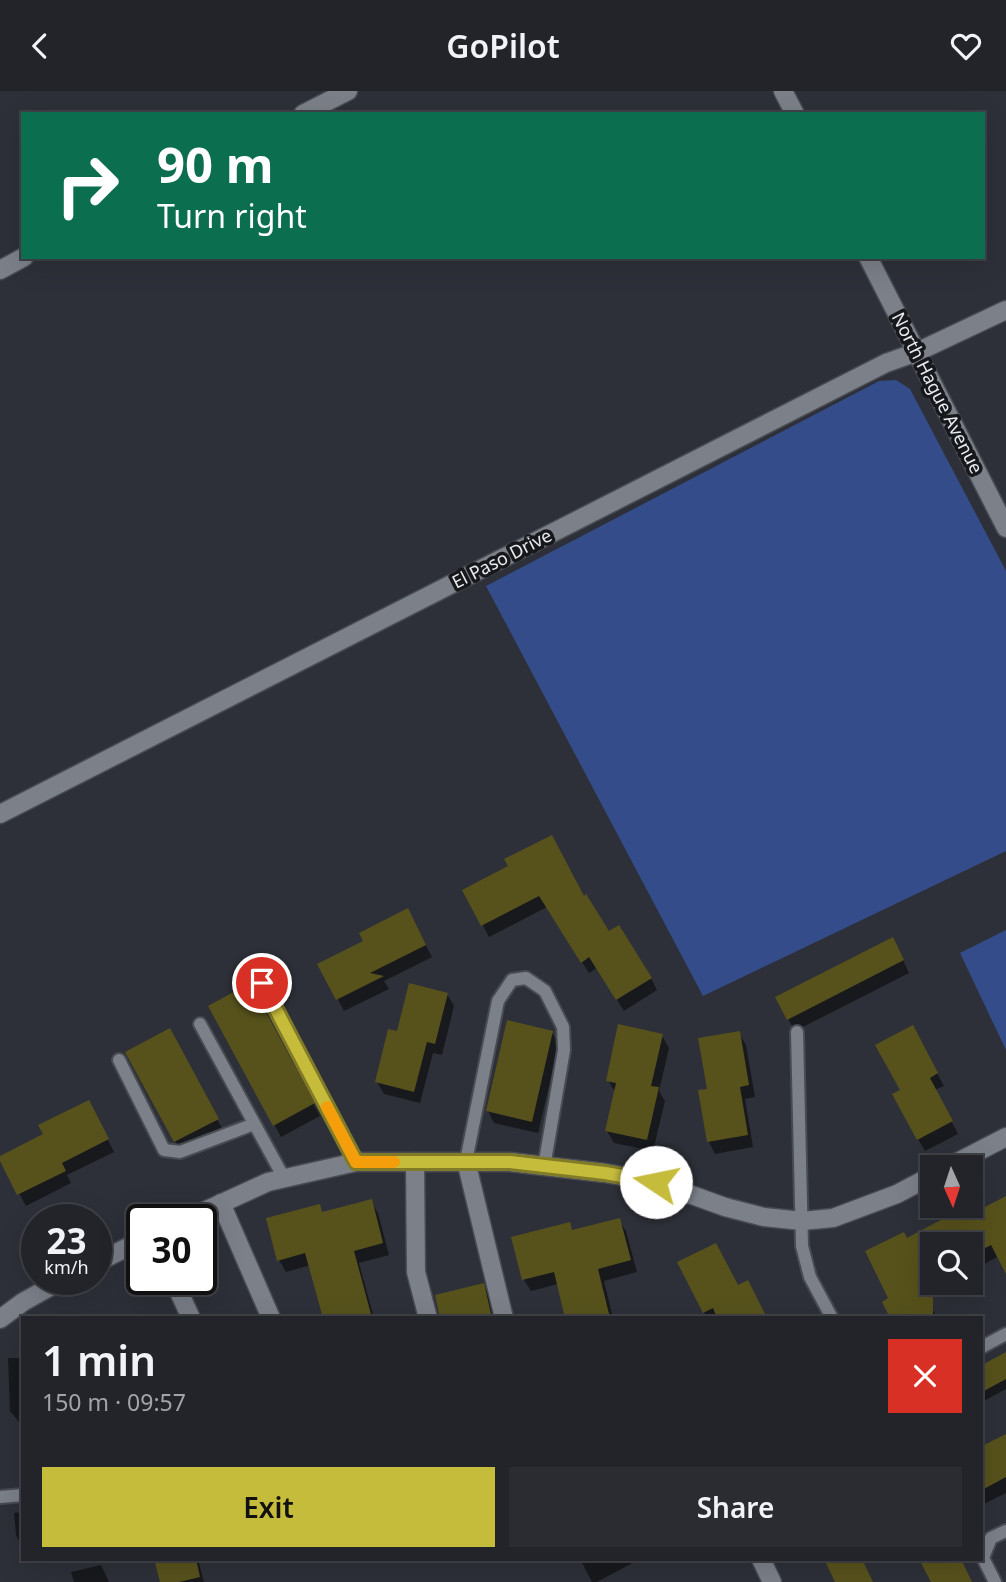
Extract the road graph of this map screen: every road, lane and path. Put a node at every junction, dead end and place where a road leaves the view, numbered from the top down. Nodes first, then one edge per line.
1 (348, 91) edge
2 (783, 91) edge
3 (307, 112) edge
4 (794, 112) edge
5 (21, 259) edge
6 (869, 259) edge
7 (0, 270) edge
8 (1006, 310) edge
9 (917, 352) junction
10 (1006, 528) edge
11 (0, 814) edge
12 (262, 983) dead end
13 (200, 1024) dead end
14 (797, 1031) dead end
15 (119, 1060) dead end
16 (254, 1124) junction
17 (1006, 1137) edge
18 (971, 1155) edge
19 (466, 1161) junction
20 (356, 1162) junction
21 (415, 1162) junction
22 (544, 1167) junction
23 (284, 1178) junction
24 (920, 1182) edge
25 (221, 1203) junction
26 (217, 1205) edge
27 (802, 1221) junction
28 (35, 1295) edge
29 (180, 1295) edge
30 (190, 1316) edge
31 (270, 1316) edge
32 (427, 1316) edge
33 (504, 1316) edge
34 (831, 1316) edge
35 (0, 1319) edge
36 (1006, 1334) edge
37 (983, 1346) edge
38 (21, 1495) edge
39 (0, 1497) edge
40 (1006, 1531) edge
41 (762, 1561) edge
42 (772, 1582) edge
43 (995, 1582) edge

1 - 3 street
2 - 4 street
5 - 7 street
6 - 9 street, North Hague Avenue
8 - 9 street, El Paso Drive
9 - 10 street, North Hague Avenue
9 - 11 street, El Paso Drive
12 - 20 lane
13 - 16 lane
14 - 27 lane
15 - 16 lane
16 - 23 lane
17 - 18 street
19 - 21 street
19 - 22 street
19 - 22 lane
19 - 33 street
20 - 21 street
20 - 23 street
21 - 32 street
22 - 27 street
23 - 25 street
24 - 27 street
25 - 26 street
25 - 31 street
27 - 34 lane
28 - 35 street
29 - 30 street
36 - 37 lane
38 - 39 lane
40 - 43 lane
41 - 42 street

